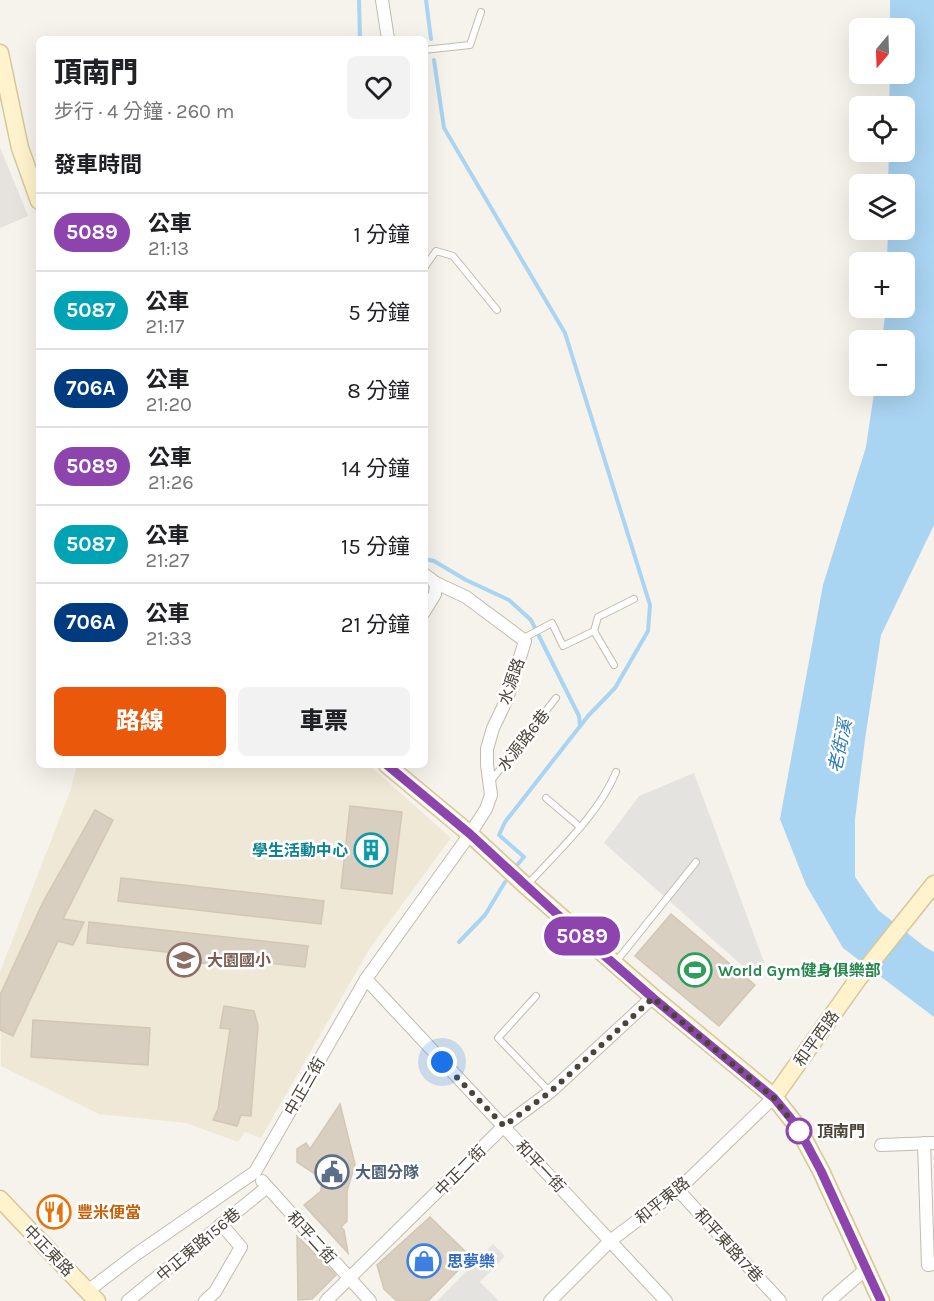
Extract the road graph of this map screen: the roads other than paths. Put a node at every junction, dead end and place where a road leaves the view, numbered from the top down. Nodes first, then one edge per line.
1 (382, 0) edge
2 (482, 12) dead end
3 (388, 36) edge
4 (428, 50) edge
5 (0, 53) edge
6 (36, 193) edge
7 (428, 262) edge
8 (497, 310) dead end
9 (428, 577) edge
10 (436, 583) junction
11 (634, 599) dead end
12 (428, 605) edge
13 (594, 631) junction
14 (525, 637) junction
15 (614, 665) dead end
16 (556, 698) dead end
17 (391, 768) edge
18 (616, 772) dead end
19 (489, 783) junction
20 (546, 798) dead end
21 (580, 827) junction
22 (470, 834) junction
23 (696, 862) dead end
24 (934, 885) edge
25 (526, 886) junction
26 (614, 964) junction
27 (366, 979) junction
28 (536, 996) dead end
29 (653, 998) junction
30 (550, 1092) junction
31 (774, 1098) junction
32 (504, 1126) junction
33 (929, 1143) edge
34 (881, 1145) dead end
35 (255, 1172) junction
36 (267, 1187) junction
37 (678, 1190) junction
38 (0, 1199) edge
39 (221, 1224) junction
40 (610, 1241) junction
41 (934, 1264) edge
42 (866, 1269) junction
43 (349, 1280) junction
44 (93, 1295) edge
45 (128, 1301) edge
46 (205, 1301) edge
47 (326, 1301) edge
48 (370, 1301) edge
49 (550, 1301) edge
50 (666, 1301) edge
51 (780, 1301) edge
52 (829, 1301) edge
53 (881, 1301) edge

1 - 3 street
2 - 4 lane
5 - 6 main road
7 - 8 lane
9 - 10 street, 水源路
10 - 12 street
10 - 14 street, 水源路
11 - 13 lane
13 - 14 lane
13 - 15 lane
14 - 19 street, 水源路
16 - 19 lane, 水源路6巷
17 - 22 main road
18 - 21 lane
19 - 22 street, 水源路
20 - 21 lane
21 - 25 lane
22 - 25 main road
22 - 27 street, 中正三街
23 - 26 lane
24 - 31 main road, 和平西路
25 - 26 main road
26 - 29 main road
27 - 32 street, 和平一街
27 - 35 street, 中正三街
28 - 30 lane
29 - 30 street, 中正二街
29 - 31 main road
30 - 32 street, 中正二街
31 - 37 street, 和平東路
31 - 42 main road
32 - 40 street, 和平一街
32 - 43 street, 中正二街
33 - 34 street
33 - 41 street
35 - 36 street, 和平二街
35 - 44 street, 中正三街
36 - 39 street, 中正東路156巷
36 - 43 street, 和平二街
37 - 40 street, 和平東路
37 - 51 street, 和平東路17巷
38 - 44 main road, 中正東路
39 - 45 street, 中正東路156巷
39 - 46 street
40 - 49 street, 和平東路
40 - 50 street, 和平一街
42 - 52 street
42 - 53 main road
43 - 47 street, 中正二街
43 - 48 street, 和平二街

